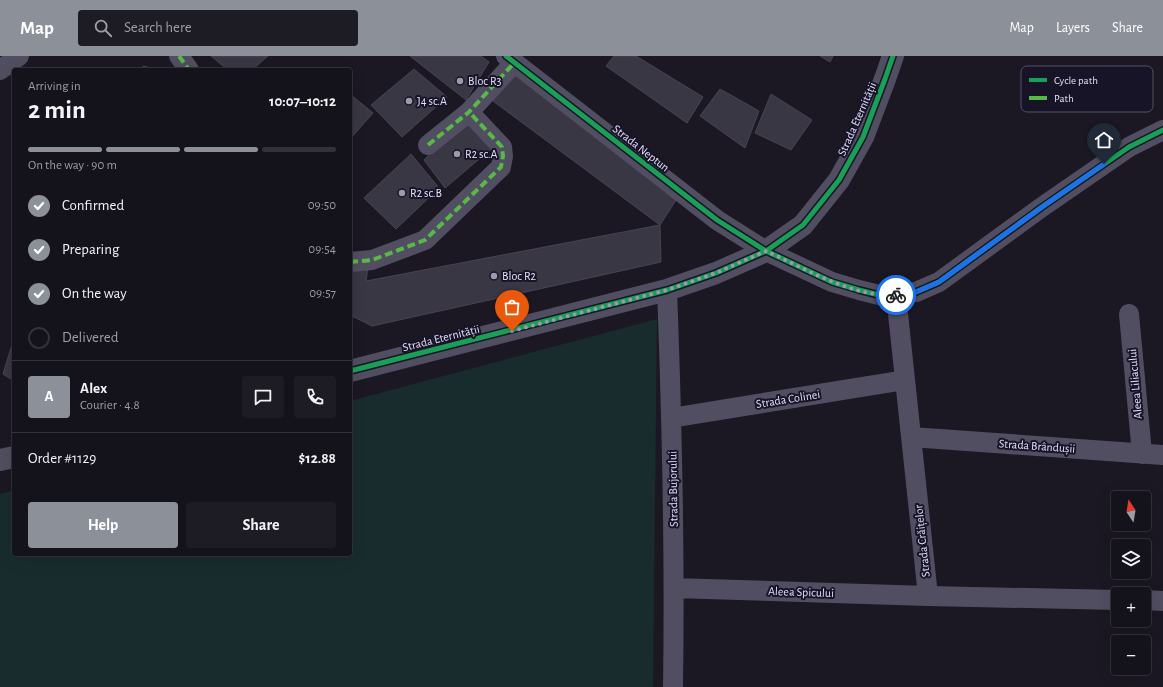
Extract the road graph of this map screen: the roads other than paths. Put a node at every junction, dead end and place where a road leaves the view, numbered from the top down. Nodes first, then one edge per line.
1 (19, 56) edge
2 (179, 56) edge
3 (893, 56) edge
4 (510, 59) edge
5 (188, 68) edge
6 (0, 70) edge
7 (469, 112) junction
8 (1163, 130) edge
9 (428, 145) dead end
10 (766, 251) junction
11 (352, 262) edge
12 (667, 290) junction
13 (896, 295) junction
14 (1129, 314) dead end
15 (352, 370) edge
16 (905, 380) junction
17 (671, 418) junction
18 (911, 437) junction
19 (1142, 454) junction
20 (1163, 455) edge
21 (12, 457) edge
22 (0, 460) edge
23 (674, 588) junction
24 (928, 596) junction
25 (1111, 600) edge
26 (1151, 600) edge
27 (1163, 601) edge
28 (673, 687) edge

1 - 6 street
2 - 5 street
3 - 10 street, Strada Eternității
4 - 7 street
4 - 10 street, Strada Neptun
7 - 9 street
7 - 11 street
8 - 13 street, Strada Neptun
10 - 12 street, Strada Eternității
10 - 13 street, Strada Neptun
12 - 15 street, Strada Eternității
12 - 17 street, Strada Bujorului
13 - 16 street, Strada Crăițelor
14 - 19 street, Aleea Liliacului
16 - 17 street, Strada Colinei
16 - 18 street, Strada Crăițelor
17 - 23 street, Strada Bujorului
18 - 19 street, Strada Brândușii
18 - 24 street, Strada Crăițelor
19 - 20 street, Strada Brândușii
21 - 22 street
23 - 24 street, Aleea Spicului
23 - 28 street, Strada Bujorului
24 - 25 street
26 - 27 street

